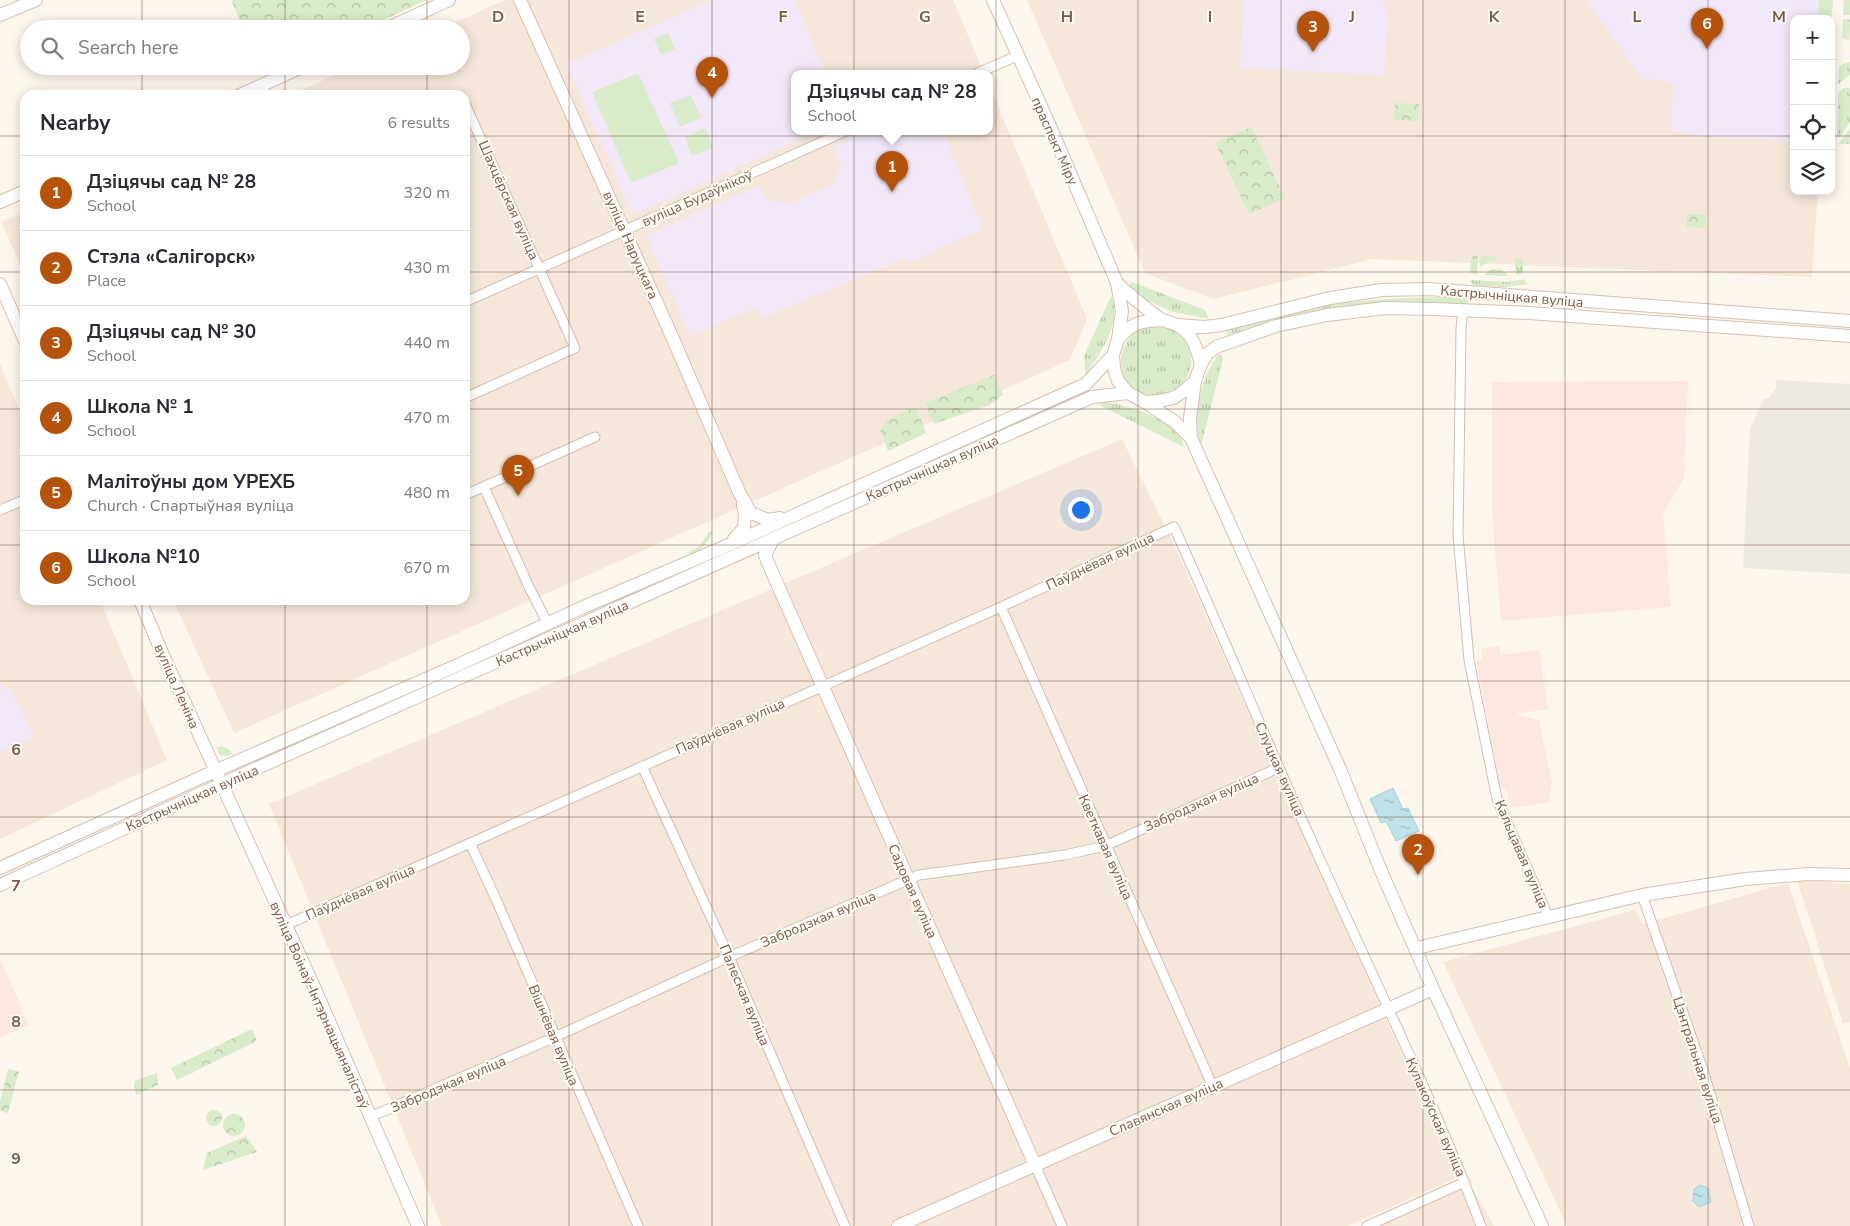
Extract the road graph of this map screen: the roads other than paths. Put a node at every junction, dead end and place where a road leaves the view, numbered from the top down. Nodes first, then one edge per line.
1 (36, 0) edge
2 (448, 0) edge
3 (520, 0) edge
4 (993, 0) edge
5 (0, 15) edge
6 (405, 20) edge
7 (1017, 56) junction
8 (985, 70) edge
9 (289, 75) edge
10 (264, 90) edge
11 (470, 115) edge
12 (837, 135) edge
13 (20, 193) edge
14 (0, 202) edge
15 (624, 230) junction
16 (540, 269) junction
17 (1117, 283) junction
18 (0, 284) edge
19 (470, 300) edge
20 (1463, 310) junction
21 (1162, 320) junction
22 (1850, 321) edge
23 (1178, 325) junction
24 (20, 330) edge
25 (1850, 336) edge
26 (1118, 339) junction
27 (1113, 356) junction
28 (1201, 364) junction
29 (1195, 381) junction
30 (1128, 393) junction
31 (470, 396) edge
32 (1145, 402) junction
33 (595, 437) dead end
34 (1191, 438) junction
35 (484, 486) junction
36 (739, 492) junction
37 (470, 493) edge
38 (20, 502) edge
39 (0, 510) edge
40 (788, 517) junction
41 (1174, 528) joint
42 (773, 539) junction
43 (724, 547) junction
44 (746, 550) junction
45 (765, 555) junction
46 (142, 605) edge
47 (1000, 607) junction
48 (548, 624) junction
49 (1469, 660) joint
50 (822, 685) junction
51 (642, 766) junction
52 (1278, 768) junction
53 (215, 771) junction
54 (221, 785) junction
55 (470, 844) junction
56 (1105, 846) junction
57 (0, 868) edge
58 (1850, 875) edge
59 (908, 880) junction
60 (0, 885) edge
61 (1642, 895) junction
62 (1548, 916) junction
63 (286, 926) junction
64 (1417, 948) junction
65 (729, 957) junction
66 (1433, 989) junction
67 (1388, 1009) junction
68 (554, 1038) junction
69 (1213, 1087) junction
70 (370, 1117) junction
71 (1035, 1165) junction
72 (1466, 1186) junction
73 (418, 1226) edge
74 (638, 1226) edge
75 (845, 1226) edge
76 (898, 1226) edge
77 (1062, 1226) edge
78 (1367, 1226) edge
79 (1481, 1226) edge
80 (1542, 1226) edge
81 (1749, 1226) edge

1 - 5 main road
2 - 6 main road
3 - 15 main road, вуліца Наруцкага
4 - 7 main road, праспект Міру
7 - 8 street
7 - 17 main road, праспект Міру
9 - 10 main road
11 - 16 street, Шахцёрская вуліца
12 - 15 street, вуліца Будаўнікоў
13 - 14 main road
15 - 16 street, вуліца Будаўнікоў
15 - 36 main road, вуліца Наруцкага
16 - 19 street, вуліца Будаўнікоў
16 - 31 street, Шахцёрская вуліца
17 - 21 main road
17 - 26 main road
18 - 24 main road
20 - 25 main road, Кастрычніцкая вуліца
20 - 28 main road, Кастрычніцкая вуліца
20 - 49 street, Кастрычніцкая вуліца
21 - 23 main road
21 - 26 main road
22 - 23 main road, Кастрычніцкая вуліца
23 - 28 main road
26 - 27 main road
27 - 30 main road
27 - 40 main road, Кастрычніцкая вуліца
28 - 29 main road
29 - 32 main road
29 - 34 main road
30 - 32 main road
30 - 42 main road, Кастрычніцкая вуліца
32 - 34 main road
33 - 35 street
34 - 64 main road
35 - 37 street
35 - 48 street
36 - 40 main road
36 - 43 main road
38 - 39 street
40 - 43 main road, Кастрычніцкая вуліца
41 - 47 street, Паўднёвая вуліца
41 - 52 street, Слуцкая вуліца
42 - 44 main road, Кастрычніцкая вуліца
42 - 45 main road
43 - 48 main road, Кастрычніцкая вуліца
44 - 45 main road
44 - 54 main road, Кастрычніцкая вуліца
45 - 50 main road, Садовая вуліца
46 - 53 main road, вуліца Леніна
47 - 50 street, Паўднёвая вуліца
47 - 56 street, Кветкавая вуліца
48 - 53 main road, Кастрычніцкая вуліца
49 - 62 street, Кальцавая вуліца
50 - 51 street, Паўднёвая вуліца
50 - 59 main road, Садовая вуліца
51 - 55 street, Паўднёвая вуліца
51 - 65 street, Палеская вуліца
52 - 56 street, Забродзкая вуліца
52 - 67 street, Слуцкая вуліца
53 - 54 main road, вуліца Леніна
53 - 57 main road, Кастрычніцкая вуліца
54 - 60 main road, Кастрычніцкая вуліца
54 - 63 main road, вуліца Воінаў-Інтэрнацыяналістаў
55 - 63 street, Паўднёвая вуліца
55 - 68 street, Вішнёвая вуліца
56 - 59 street, Забродзкая вуліца
56 - 69 street, Кветкавая вуліца
58 - 61 main road
59 - 65 street, Забродзкая вуліца
59 - 71 main road, Садовая вуліца
61 - 62 main road
61 - 81 street, Цэнтральная вуліца
62 - 64 main road, Кальцавая вуліца
63 - 70 main road, вуліца Воінаў-Інтэрнацыяналістаў
64 - 66 main road
65 - 68 street, Забродзкая вуліца
65 - 75 street, Палеская вуліца
66 - 67 main road, Славянская вуліца
66 - 80 main road
67 - 69 main road, Славянская вуліца
67 - 72 street, Кулакоўская вуліца
68 - 70 street, Забродзкая вуліца
68 - 74 street, Вішнёвая вуліца
69 - 71 main road, Славянская вуліца
70 - 73 main road, вуліца Воінаў-Інтэрнацыяналістаў
71 - 76 main road, Славянская вуліца
71 - 77 street, Садовая вуліца
72 - 78 street, Кулакоўская вуліца
72 - 79 street

